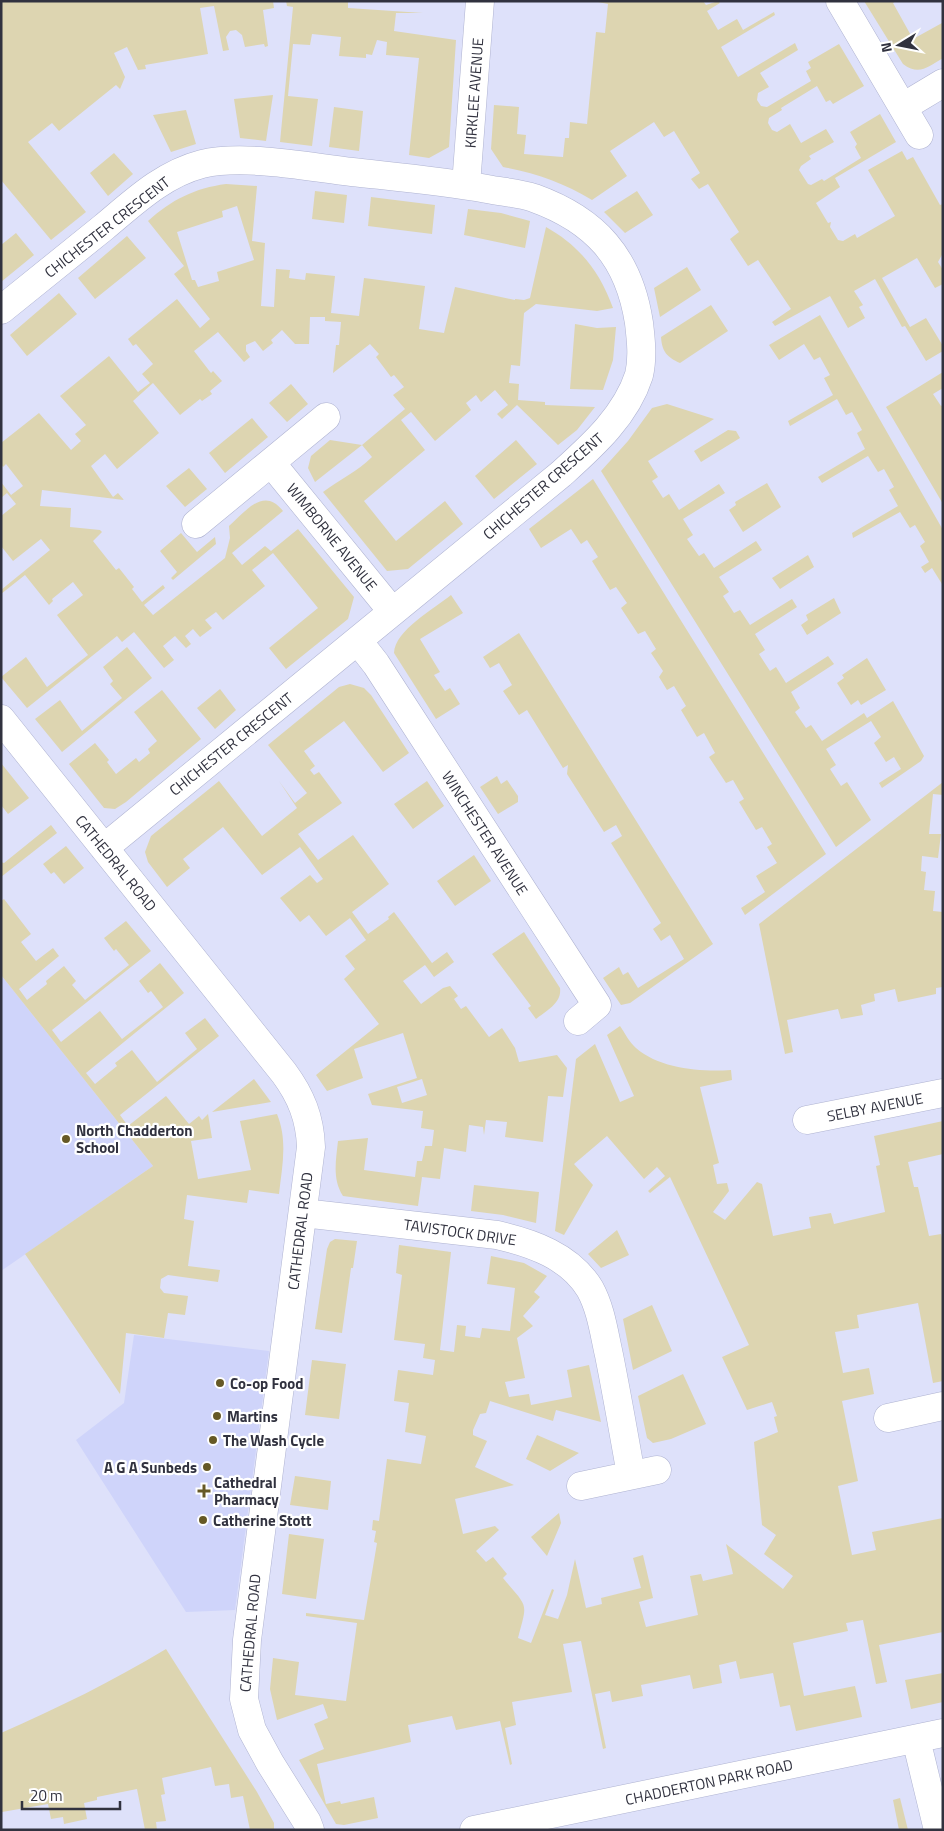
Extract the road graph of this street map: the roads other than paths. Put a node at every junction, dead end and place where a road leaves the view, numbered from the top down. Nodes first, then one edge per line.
1 (480, 1) edge
2 (840, 1) edge
3 (943, 83) edge
4 (903, 107) junction
5 (919, 135) dead end
6 (466, 185) junction
7 (1, 310) edge
8 (326, 418) dead end
9 (272, 464) junction
10 (196, 524) dead end
11 (392, 611) junction
12 (358, 640) junction
13 (1, 719) edge
14 (104, 848) junction
15 (578, 1021) dead end
16 (943, 1093) edge
17 (807, 1120) dead end
18 (303, 1213) junction
19 (943, 1406) edge
20 (888, 1418) dead end
21 (581, 1486) dead end
22 (943, 1733) edge
23 (916, 1739) junction
24 (310, 1830) edge
25 (474, 1830) edge
26 (938, 1830) edge

1 - 6 street, KIRKLEE AVENUE
2 - 4 street
3 - 4 street
4 - 5 street
6 - 7 street, CHICHESTER CRESCENT
6 - 11 street, CHICHESTER CRESCENT
8 - 9 street
9 - 10 street
9 - 11 street, WIMBORNE AVENUE
11 - 12 street, CHICHESTER CRESCENT
12 - 14 street, CHICHESTER CRESCENT
12 - 15 street, WINCHESTER AVENUE
13 - 14 street, CATHEDRAL ROAD
14 - 18 street, CATHEDRAL ROAD
16 - 17 street, SELBY AVENUE
18 - 21 street, TAVISTOCK DRIVE
18 - 24 street, CATHEDRAL ROAD
19 - 20 street
22 - 23 street, CHADDERTON PARK ROAD
23 - 25 street, CHADDERTON PARK ROAD
23 - 26 street

